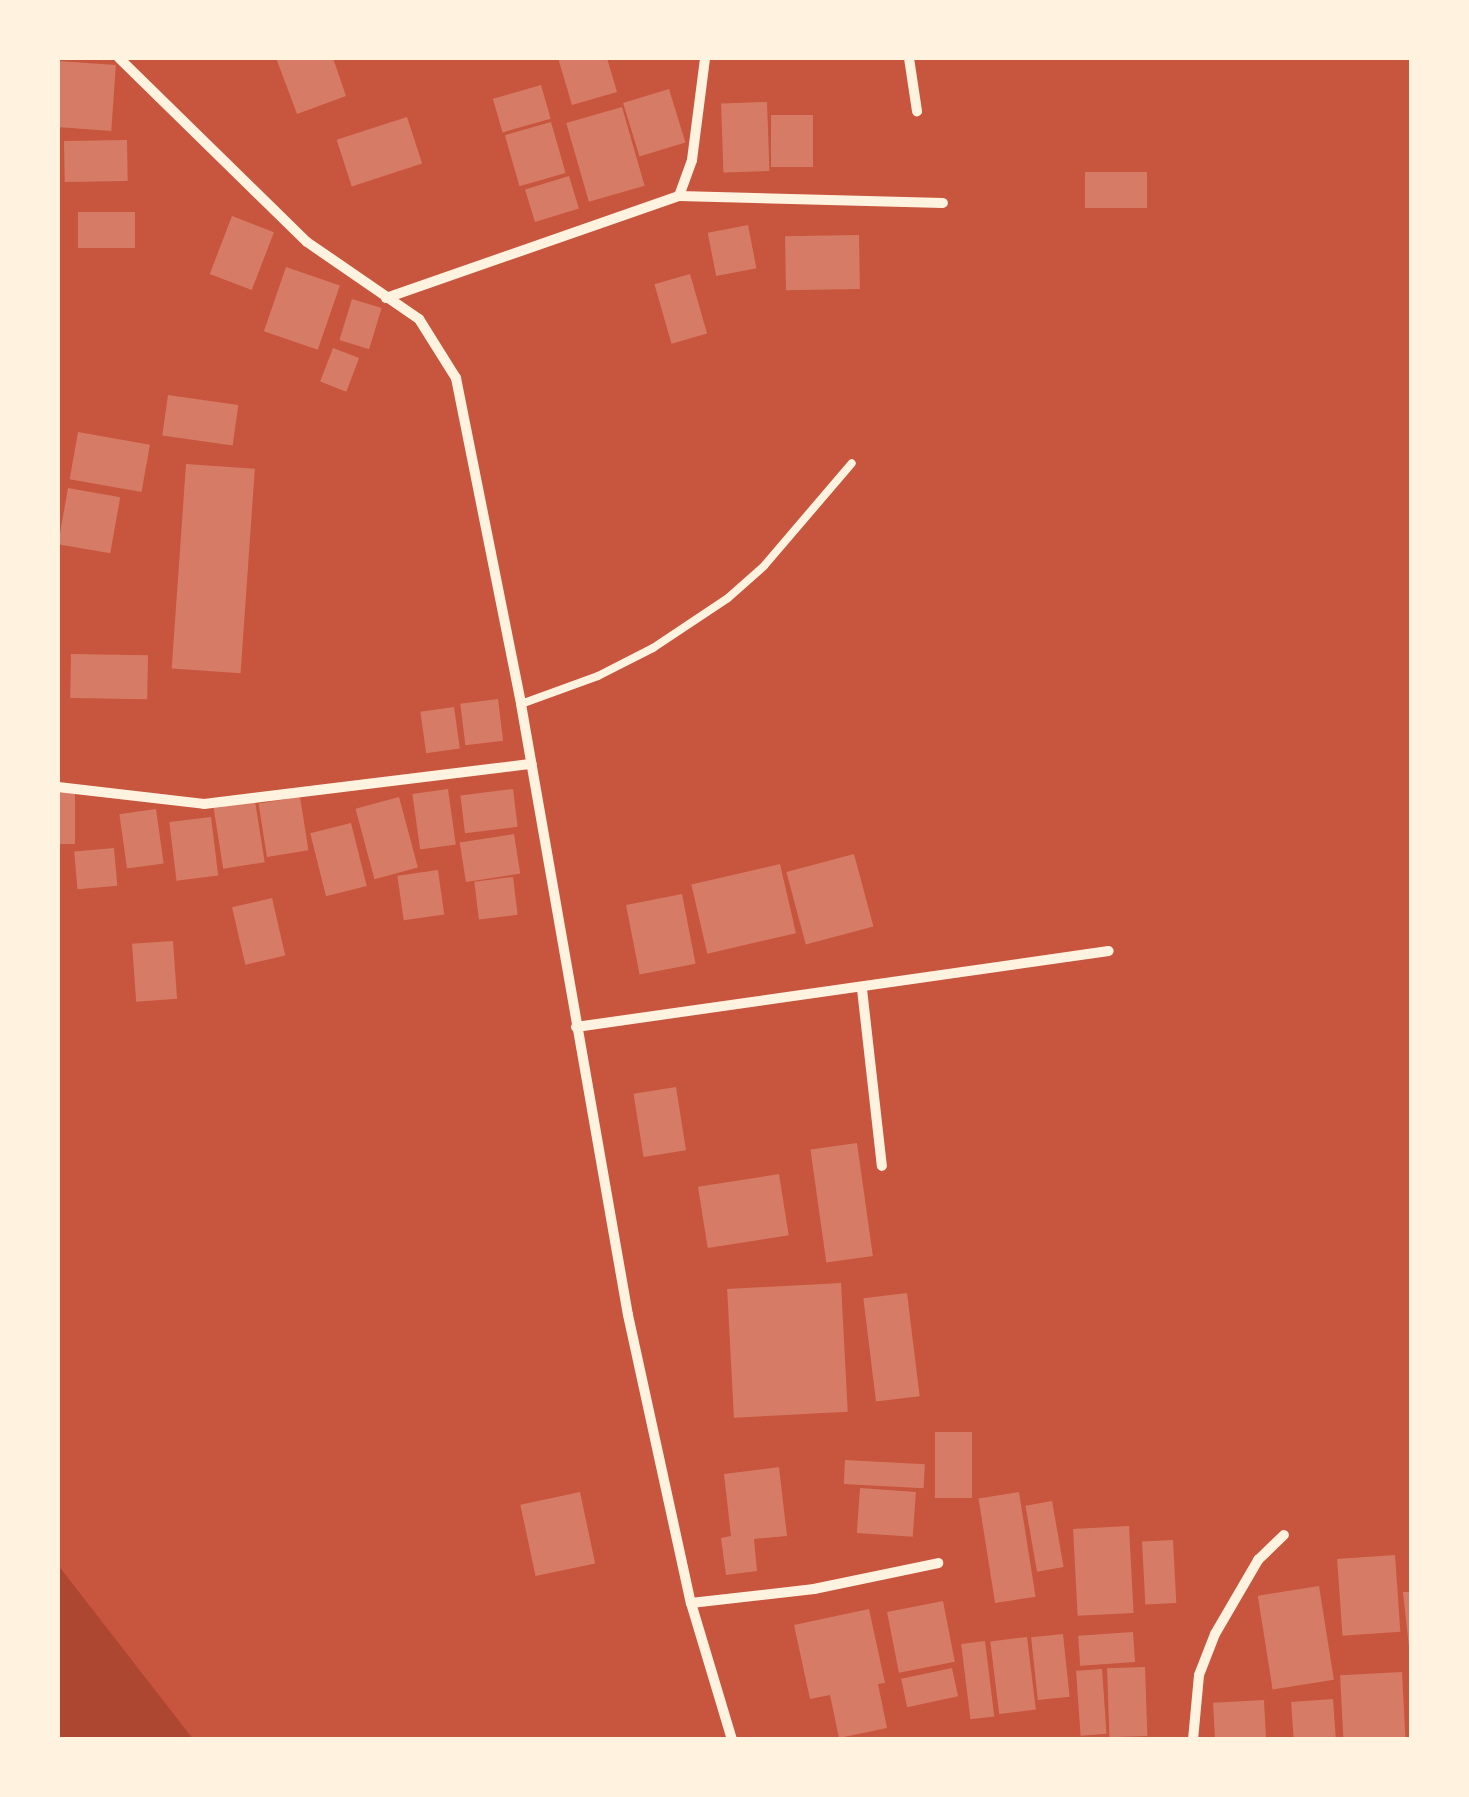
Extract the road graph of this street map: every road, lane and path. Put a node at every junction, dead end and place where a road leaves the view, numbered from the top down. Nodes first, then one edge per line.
1 (118, 58) edge
2 (705, 58) edge
3 (909, 58) edge
4 (917, 112) dead end
5 (679, 196) junction
6 (942, 202) dead end
7 (386, 298) junction
8 (852, 463) dead end
9 (521, 704) junction
10 (532, 764) junction
11 (58, 787) edge
12 (1109, 951) dead end
13 (862, 988) junction
14 (576, 1027) junction
15 (882, 1166) dead end
16 (1284, 1536) dead end
17 (938, 1563) dead end
18 (691, 1604) junction
19 (732, 1740) edge
20 (1193, 1740) edge

1 - 7 street
2 - 5 street
3 - 4 street
5 - 6 street
5 - 7 street
7 - 9 street
8 - 9 lane
9 - 10 street
10 - 11 street
10 - 14 street
12 - 13 street
13 - 14 street
13 - 15 street
14 - 18 street
16 - 20 street
17 - 18 street
18 - 19 street

